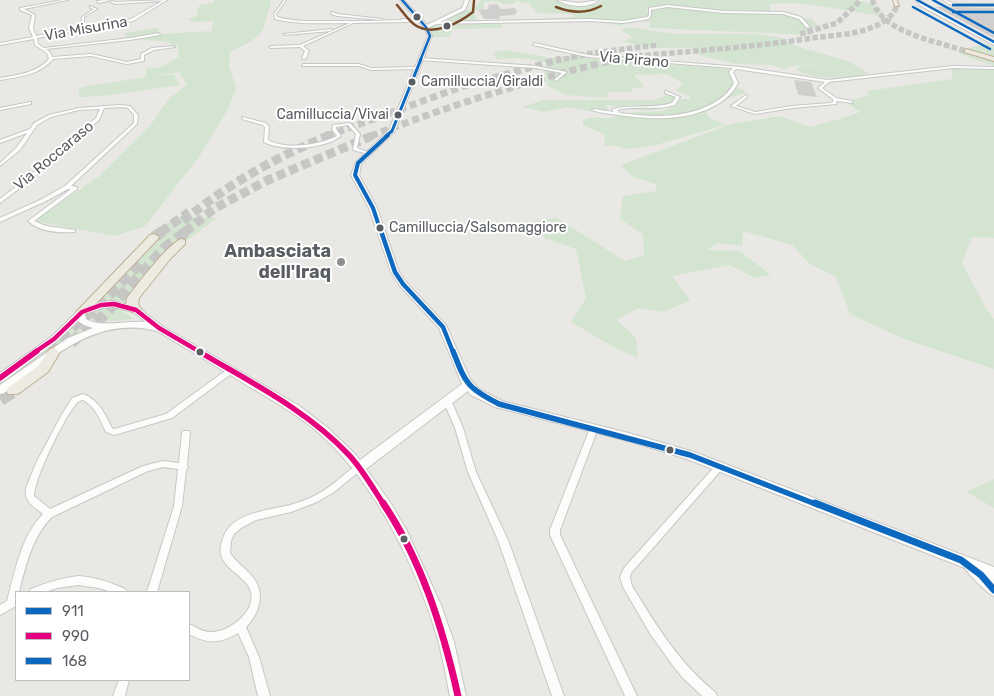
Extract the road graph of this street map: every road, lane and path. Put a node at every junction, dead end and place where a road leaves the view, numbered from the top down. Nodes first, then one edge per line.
1 (66, 0) edge
2 (108, 0) edge
3 (165, 0) edge
4 (285, 0) edge
5 (402, 0) edge
6 (467, 0) edge
7 (559, 0) edge
8 (597, 0) edge
9 (917, 0) edge
10 (944, 0) edge
11 (98, 2) dead end
12 (994, 4) edge
13 (91, 8) dead end
14 (332, 13) dead end
15 (406, 20) junction
16 (355, 22) junction
17 (436, 22) junction
18 (423, 23) junction
19 (808, 27) dead end
20 (339, 29) junction
21 (82, 30) junction
22 (159, 34) dead end
23 (285, 34) dead end
24 (979, 34) junction
25 (35, 38) junction
26 (984, 40) junction
27 (994, 43) edge
28 (0, 44) edge
29 (534, 44) dead end
30 (300, 46) junction
31 (173, 47) dead end
32 (271, 47) dead end
33 (42, 49) junction
34 (966, 51) tunnel mouth
35 (52, 58) junction
36 (304, 58) dead end
37 (420, 59) junction
38 (994, 59) edge
39 (302, 65) dead end
40 (417, 68) junction
41 (734, 68) junction
42 (994, 68) edge
43 (0, 79) edge
44 (556, 80) dead end
45 (828, 80) junction
46 (666, 92) dead end
47 (746, 96) dead end
48 (835, 99) junction
49 (851, 102) dead end
50 (30, 103) dead end
51 (733, 106) junction
52 (103, 107) junction
53 (0, 109) edge
54 (727, 109) dead end
55 (594, 110) dead end
56 (618, 113) junction
57 (243, 118) dead end
58 (30, 130) junction
59 (0, 142) edge
60 (368, 153) junction
61 (0, 165) edge
62 (66, 187) junction
63 (0, 201) edge
64 (0, 220) edge
65 (73, 231) dead end
66 (154, 237) tunnel mouth
67 (181, 242) tunnel mouth
68 (81, 313) junction
69 (139, 313) junction
70 (130, 324) junction
71 (105, 327) junction
72 (159, 328) junction
73 (54, 352) joint
74 (231, 371) junction
75 (0, 378) edge
76 (467, 386) junction
77 (6, 391) tunnel mouth
78 (447, 400) junction
79 (594, 428) junction
80 (186, 434) dead end
81 (720, 466) junction
82 (184, 467) junction
83 (358, 468) junction
84 (49, 514) junction
85 (961, 560) junction
86 (994, 573) edge
87 (994, 590) edge
88 (17, 591) edge
89 (37, 591) edge
90 (120, 591) edge
91 (152, 591) edge
92 (14, 602) edge
93 (0, 610) edge
94 (240, 625) junction
95 (190, 629) edge
96 (124, 681) edge
97 (119, 696) edge
98 (264, 696) edge
99 (458, 696) edge
100 (558, 696) edge
101 (631, 696) edge
102 (711, 696) edge

1 - 25 street
2 - 3 street
2 - 11 street
3 - 21 street, Via Misurina
4 - 16 street
5 - 18 main road
6 - 17 main road
7 - 8 main road
9 - 24 street
9 - 26 street
10 - 12 street
13 - 21 street
14 - 15 street
15 - 16 street
15 - 18 street
16 - 20 street
17 - 18 main road
17 - 18 main road
17 - 19 street
18 - 37 main road
20 - 23 street
20 - 30 street
21 - 25 street, Via Misurina
22 - 33 street
24 - 26 street
24 - 27 street
25 - 28 street, Via Misurina
25 - 33 street
26 - 27 street
29 - 41 street, Via Pirano
30 - 32 street
30 - 36 street
31 - 35 street
33 - 35 street
34 - 38 highway
35 - 43 street
37 - 40 main road
37 - 44 street
39 - 40 street
40 - 60 main road
41 - 45 street, Via Pirano
41 - 56 street
42 - 45 street, Via Pirano
45 - 48 street
46 - 56 street
47 - 51 street
48 - 49 street
48 - 51 street
50 - 53 street
51 - 54 street
52 - 58 street
52 - 62 street
52 - 63 street, Via Roccaraso
55 - 56 street
57 - 60 street
58 - 59 street
58 - 61 street
60 - 76 main road
62 - 64 street
62 - 65 street
66 - 68 highway
67 - 69 highway
68 - 69 main road
68 - 71 main road
68 - 75 main road
69 - 70 main road
69 - 72 main road
70 - 71 main road
70 - 72 main road
71 - 73 main road
72 - 74 main road
73 - 77 highway
74 - 83 main road
74 - 84 street
76 - 78 main road
76 - 79 main road
78 - 83 main road
78 - 100 street
79 - 81 main road
79 - 101 street
80 - 82 street
81 - 85 main road
81 - 102 street
82 - 84 street
82 - 91 street
83 - 94 street
83 - 99 main road
84 - 88 street
85 - 86 main road
85 - 87 main road
89 - 90 street
92 - 93 street
94 - 95 street
94 - 98 street
96 - 97 street

